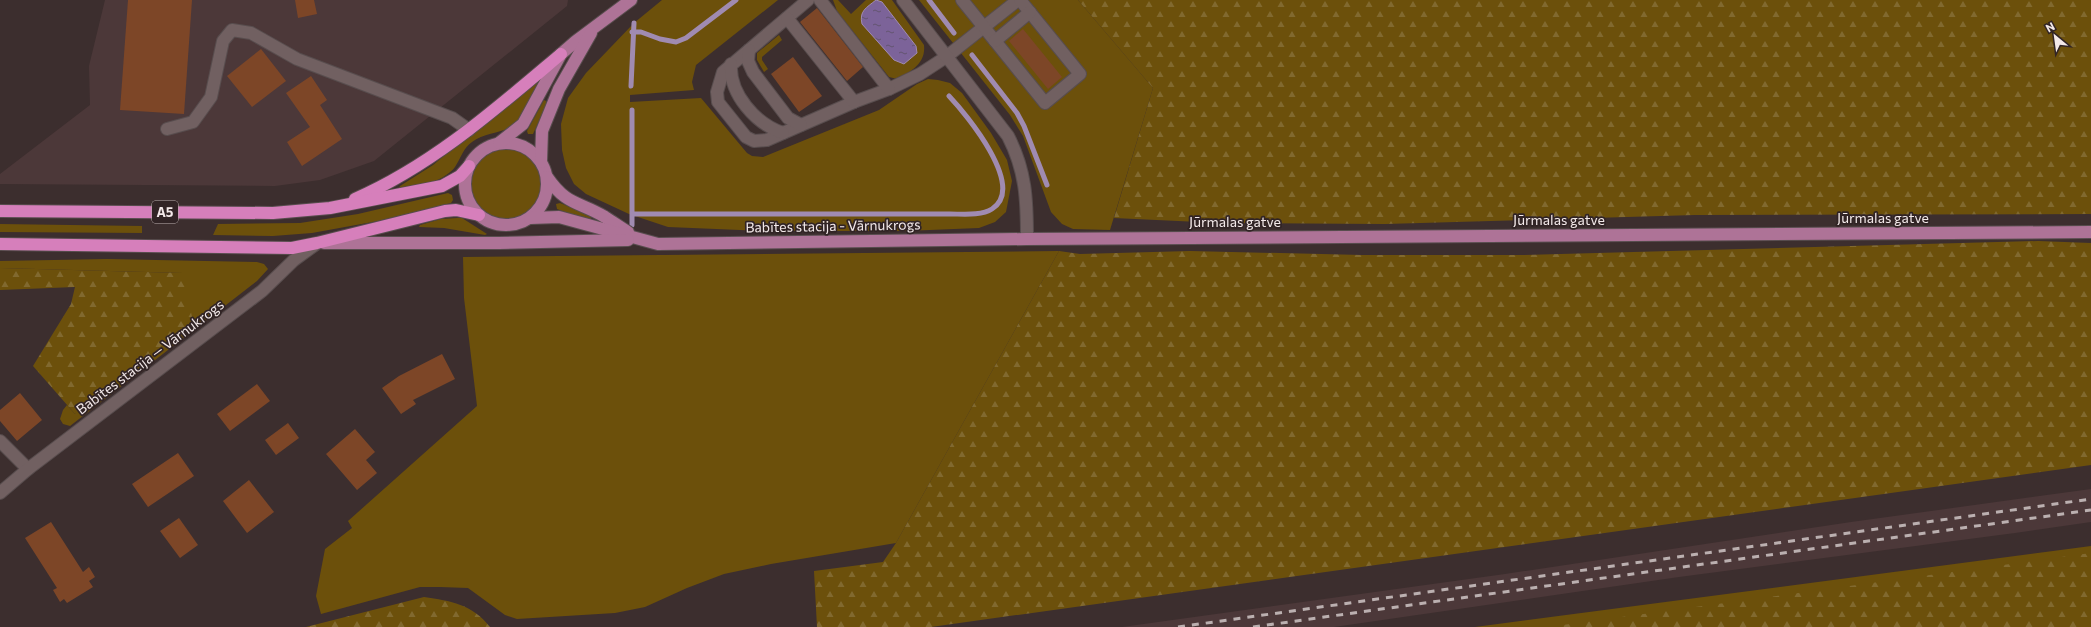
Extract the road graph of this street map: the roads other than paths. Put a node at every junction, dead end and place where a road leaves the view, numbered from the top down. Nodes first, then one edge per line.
1 (631, 0) edge
2 (808, 0) edge
3 (820, 0) edge
4 (904, 0) edge
5 (962, 0) edge
6 (1019, 0) edge
7 (1030, 12) junction
8 (787, 18) junction
9 (984, 28) junction
10 (593, 29) junction
11 (994, 40) junction
12 (749, 50) junction
13 (561, 54) junction
14 (946, 57) junction
15 (731, 64) junction
16 (889, 89) junction
17 (854, 102) junction
18 (801, 125) junction
19 (167, 129) dead end
20 (469, 130) junction
21 (783, 133) junction
22 (499, 143) junction
23 (541, 162) junction
24 (469, 166) junction
25 (547, 177) junction
26 (330, 208) junction
27 (0, 211) edge
28 (479, 215) junction
29 (530, 218) junction
30 (2091, 232) edge
31 (1027, 239) junction
32 (639, 240) junction
33 (317, 243) junction
34 (0, 244) edge
35 (0, 440) edge
36 (28, 469) junction
37 (0, 493) edge

1 - 10 main road
2 - 8 street
3 - 16 street
4 - 14 street
5 - 9 street
6 - 7 street
6 - 9 street
7 - 11 street
7 - 11 street
8 - 12 street
8 - 17 street
9 - 11 street
9 - 14 street
10 - 13 main road
10 - 23 main road
12 - 15 street
12 - 18 street
13 - 20 highway
13 - 22 main road
14 - 16 street
14 - 31 street
15 - 21 street
15 - 21 street
16 - 17 street
17 - 18 street
18 - 21 street
19 - 20 street
20 - 26 highway
22 - 23 main road
22 - 24 main road
23 - 25 main road
24 - 26 highway, A5
24 - 28 main road
25 - 29 main road
25 - 32 main road, Babītes stacija - Vārnukrogs
26 - 27 highway, A5
28 - 29 main road
28 - 33 highway
29 - 32 main road, Babītes stacija - Vārnukrogs
30 - 31 main road, Jūrmalas gatve
31 - 32 main road, Babītes stacija - Vārnukrogs
32 - 33 main road
33 - 34 highway
33 - 36 street, Babītes stacija — Vārnukrogs
35 - 36 street
36 - 37 street, Babītes stacija — Vārnukrogs

